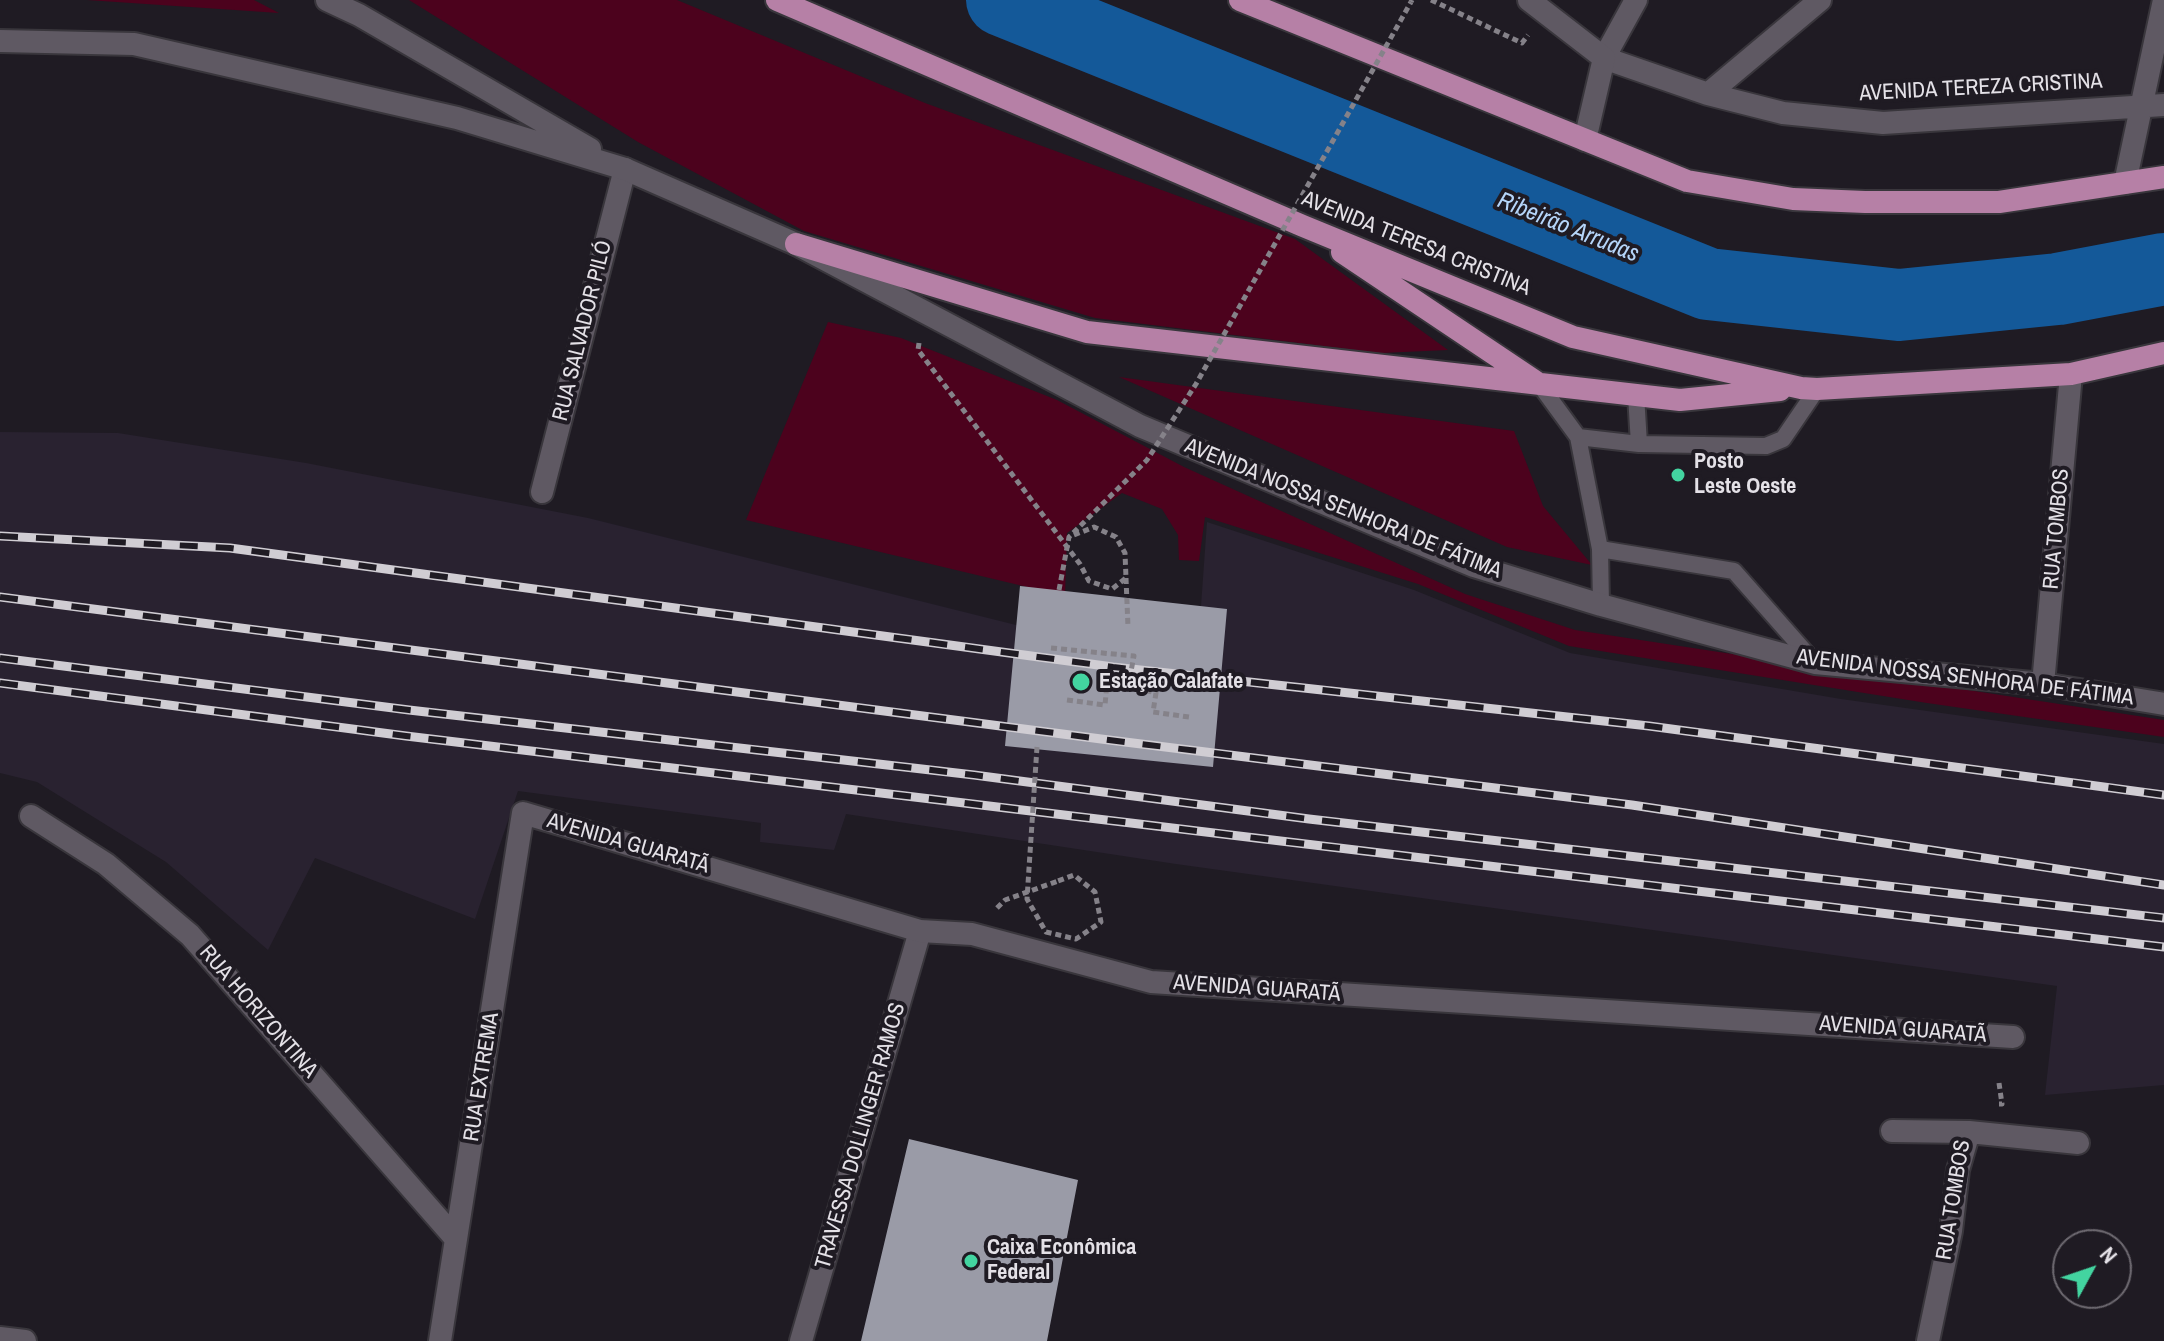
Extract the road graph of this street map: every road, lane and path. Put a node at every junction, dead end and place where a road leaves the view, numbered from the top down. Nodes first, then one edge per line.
1 (327, 0) edge
2 (777, 0) edge
3 (1240, 0) edge
4 (1255, 0) edge
5 (1431, 0) edge
6 (1529, 0) edge
7 (1636, 0) edge
8 (1820, 0) edge
9 (2164, 0) edge
10 (1411, 1) edge
11 (1293, 23) junction
12 (0, 41) edge
13 (1522, 43) dead end
14 (1604, 58) junction
15 (1708, 94) junction
16 (2154, 106) edge
17 (1585, 140) junction
18 (625, 169) junction
19 (2164, 177) edge
20 (2125, 183) junction
21 (1303, 226) junction
22 (796, 244) junction
23 (920, 310) junction
24 (2164, 353) edge
25 (2071, 374) junction
26 (1540, 385) junction
27 (1809, 388) junction
28 (1636, 395) junction
29 (1578, 437) junction
30 (1639, 444) junction
31 (542, 492) dead end
32 (1069, 537) junction
33 (1600, 549) junction
34 (1126, 578) junction
35 (1059, 590) dead end
36 (1601, 605) junction
37 (1128, 627) dead end
38 (1051, 648) dead end
39 (1815, 663) junction
40 (2043, 684) junction
41 (1128, 686) junction
42 (1067, 700) dead end
43 (2164, 704) edge
44 (1189, 717) dead end
45 (1037, 747) dead end
46 (523, 813) joint
47 (31, 816) dead end
48 (920, 931) junction
49 (972, 934) junction
50 (2013, 1037) dead end
51 (1892, 1131) dead end
52 (1969, 1132) junction
53 (2078, 1143) dead end
54 (456, 1239) junction
55 (0, 1338) edge
56 (25, 1341) edge
57 (440, 1341) edge
58 (801, 1341) edge
59 (1928, 1341) edge

1 - 18 street
2 - 21 highway, AVENIDA TERESA CRISTINA
3 - 11 highway
4 - 11 street
5 - 13 path
6 - 14 street
7 - 14 street
8 - 15 street
9 - 16 street
10 - 32 path, bridge
11 - 17 highway
12 - 18 street
14 - 15 street, AVENIDA TEREZA CRISTINA
14 - 17 street
15 - 16 street, AVENIDA TEREZA CRISTINA
16 - 20 street
17 - 20 highway
18 - 22 street, AVENIDA NOSSA SENHORA DE FÁTIMA
18 - 31 street, RUA SALVADOR PILÓ
19 - 20 highway
21 - 26 highway
21 - 27 highway, AVENIDA TERESA CRISTINA
22 - 23 street, AVENIDA NOSSA SENHORA DE FÁTIMA
22 - 26 highway
23 - 34 path
23 - 36 street, AVENIDA NOSSA SENHORA DE FÁTIMA
24 - 25 highway
25 - 27 highway, AVENIDA TERESA CRISTINA
25 - 40 street, RUA TOMBOS
26 - 28 highway
26 - 29 lane
27 - 28 highway
27 - 30 lane
28 - 30 lane
29 - 30 lane
29 - 33 lane
32 - 34 path
32 - 35 path, bridge
33 - 36 lane
33 - 39 lane
34 - 37 path
36 - 39 street, AVENIDA NOSSA SENHORA DE FÁTIMA
38 - 41 path, bridge
39 - 40 street, AVENIDA NOSSA SENHORA DE FÁTIMA
40 - 43 street, AVENIDA NOSSA SENHORA DE FÁTIMA
41 - 42 path
41 - 44 path
45 - 49 path, bridge
46 - 48 street, AVENIDA GUARATÃ
46 - 54 street, RUA EXTREMA
47 - 54 street, RUA HORIZONTINA
48 - 49 street, AVENIDA GUARATÃ
48 - 58 street, TRAVESSA DOLLINGER RAMOS
49 - 50 street, AVENIDA GUARATÃ
51 - 52 street, RUA TOMBOS
52 - 53 street
52 - 59 street, RUA TOMBOS
54 - 57 street, RUA EXTREMA
55 - 56 street

